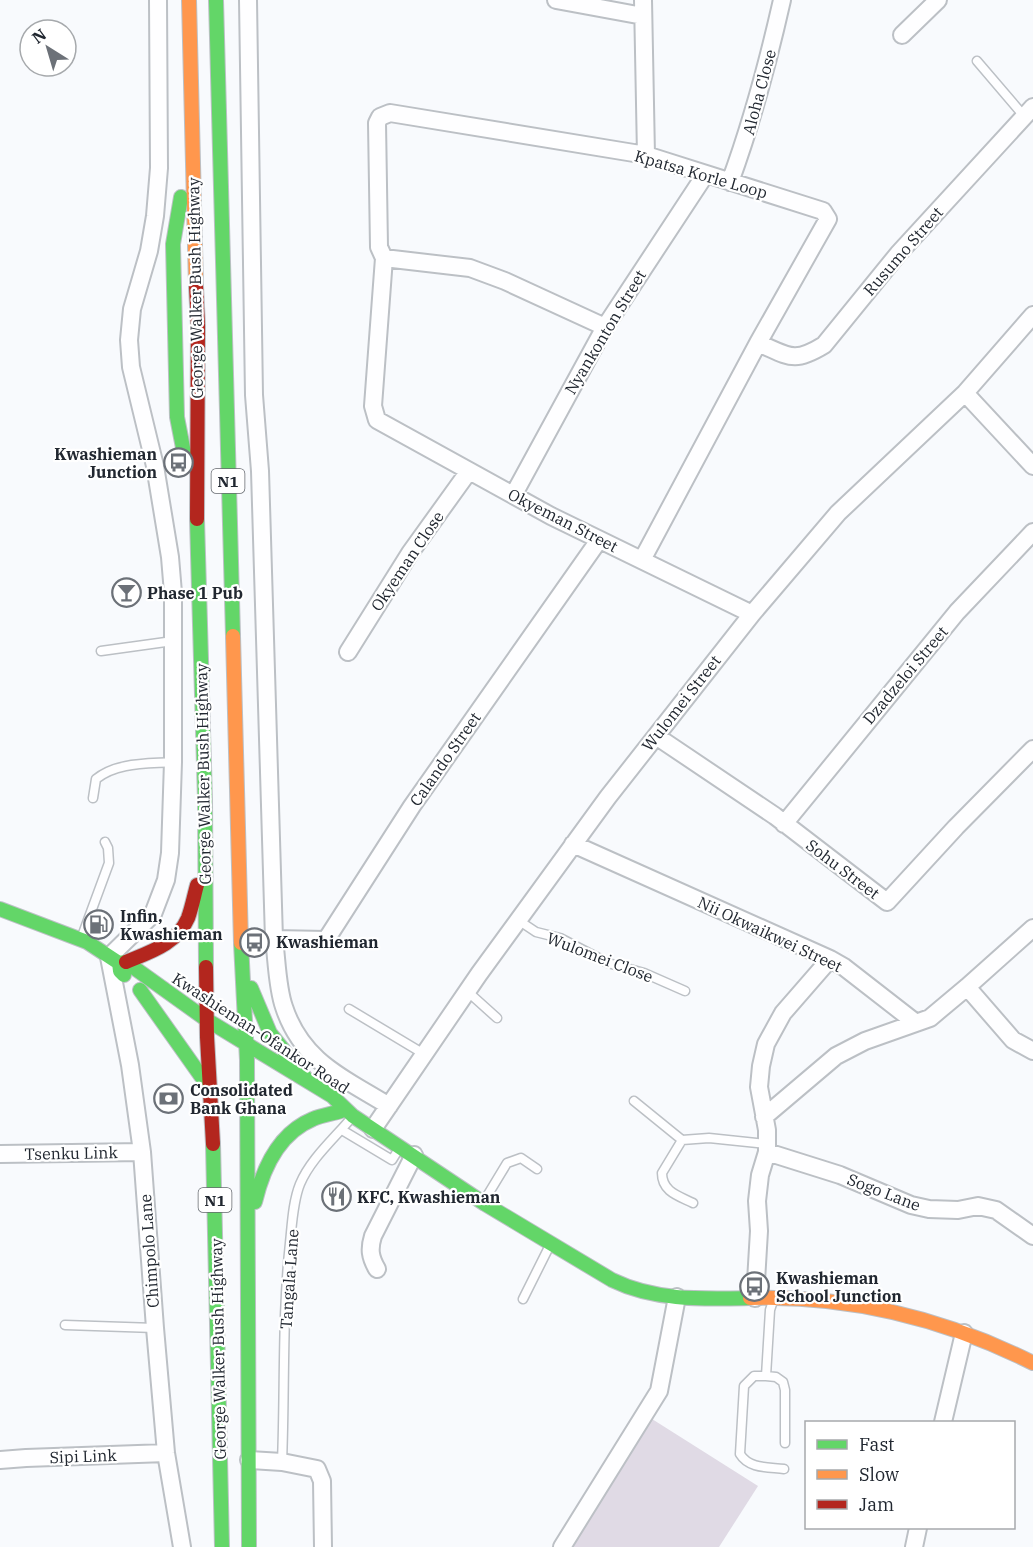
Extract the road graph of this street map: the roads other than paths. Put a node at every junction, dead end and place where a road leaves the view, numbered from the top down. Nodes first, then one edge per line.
1 (158, 0) edge
2 (189, 0) edge
3 (216, 0) edge
4 (248, 0) edge
5 (556, 0) edge
6 (782, 0) edge
7 (938, 0) edge
8 (643, 8) edge
9 (902, 35) dead end
10 (978, 61) dead end
11 (1028, 112) edge
12 (192, 139) junction
13 (646, 155) junction
14 (705, 175) junction
15 (730, 182) junction
16 (384, 258) junction
17 (1033, 315) edge
18 (605, 327) junction
19 (758, 343) junction
20 (965, 393) junction
21 (377, 420) joint
22 (1033, 466) edge
23 (469, 471) junction
24 (514, 494) junction
25 (197, 517) junction
26 (1033, 532) edge
27 (599, 540) junction
28 (642, 560) junction
29 (752, 614) junction
30 (173, 642) junction
31 (101, 651) dead end
32 (348, 652) dead end
33 (656, 736) junction
34 (1033, 749) edge
35 (173, 762) junction
36 (93, 798) dead end
37 (784, 824) junction
38 (105, 842) dead end
39 (573, 844) junction
40 (205, 854) junction
41 (0, 909) edge
42 (518, 920) junction
43 (1033, 928) edge
44 (81, 939) junction
45 (274, 939) junction
46 (830, 959) junction
47 (118, 961) junction
48 (241, 961) junction
49 (967, 987) junction
50 (140, 990) junction
51 (467, 991) junction
52 (685, 991) dead end
53 (349, 1009) dead end
54 (497, 1018) dead end
55 (207, 1020) junction
56 (916, 1023) junction
57 (212, 1040) junction
58 (1033, 1051) edge
59 (243, 1053) junction
60 (424, 1054) junction
61 (309, 1082) junction
62 (209, 1088) junction
63 (634, 1101) dead end
64 (389, 1106) junction
65 (347, 1113) junction
66 (764, 1118) junction
67 (373, 1129) junction
68 (342, 1130) junction
69 (682, 1140) junction
70 (767, 1148) junction
71 (407, 1151) junction
72 (142, 1152) junction
73 (0, 1154) edge
74 (537, 1168) dead end
75 (484, 1202) junction
76 (693, 1203) dead end
77 (1033, 1236) edge
78 (247, 1239) junction
79 (550, 1244) junction
80 (377, 1269) dead end
81 (676, 1297) junction
82 (755, 1298) junction
83 (774, 1298) junction
84 (523, 1299) dead end
85 (65, 1325) dead end
86 (155, 1329) junction
87 (964, 1333) junction
88 (1033, 1363) edge
89 (766, 1376) junction
90 (943, 1421) edge
91 (785, 1443) dead end
92 (166, 1453) junction
93 (0, 1460) edge
94 (249, 1460) junction
95 (282, 1462) junction
96 (784, 1469) dead end
97 (918, 1529) edge
98 (251, 1544) edge
99 (182, 1547) edge
100 (222, 1547) edge
101 (323, 1547) edge
102 (562, 1547) edge
103 (914, 1547) edge

1 - 30 street
2 - 12 main road, George Walker Bush Highway / N1
3 - 48 main road, George Walker Bush Highway / N1
4 - 45 street
5 - 8 street
6 - 15 street, Aloha Close
7 - 9 street
8 - 13 street
10 - 11 lane
11 - 19 street, Rusumo Street
12 - 25 main road, George Walker Bush Highway / N1
12 - 25 main road
13 - 14 street, Kpatsa Korle Loop
13 - 16 street, Kpatsa Korle Loop
14 - 15 street, Kpatsa Korle Loop
14 - 18 street, Nyankonton Street
15 - 19 street, Kpatsa Korle Loop
16 - 18 street
16 - 21 street, Kpatsa Korle Loop
17 - 20 street, Wulomei Street
18 - 24 street, Nyankonton Street
19 - 28 street, Kpatsa Korle Loop
20 - 22 street
20 - 29 street, Wulomei Street
21 - 23 street, Okyeman Street
23 - 24 street, Okyeman Street
23 - 32 street, Okyeman Close
24 - 27 street, Okyeman Street
25 - 40 main road, George Walker Bush Highway / N1
26 - 37 street, Dzadzeloi Street
27 - 28 street, Okyeman Street
27 - 45 street, Calando Street
28 - 29 street, Okyeman Street
29 - 33 street, Wulomei Street
30 - 31 lane
30 - 35 street
33 - 37 street, Sohu Street
33 - 39 street, Wulomei Street
34 - 37 street, Sohu Street
35 - 36 lane
35 - 47 street
38 - 44 lane
39 - 42 street, Wulomei Street
39 - 46 street, Nii Okwaikwei Street
40 - 47 main road
40 - 55 main road, George Walker Bush Highway / N1
41 - 44 main road, Kwashieman-Ofankor Road
42 - 51 street, Wulomei Street
42 - 52 lane, Wulomei Close
43 - 49 street
44 - 47 main road, Kwashieman-Ofankor Road
45 - 64 street
46 - 56 street, Nii Okwaikwei Street
46 - 66 street
47 - 50 main road, Kwashieman-Ofankor Road
47 - 55 main road, Kwashieman-Ofankor Road
47 - 72 street, Chimpolo Lane
48 - 59 main road, George Walker Bush Highway / N1
48 - 61 main road
49 - 56 street
49 - 58 street
50 - 57 main road, Kwashieman-Ofankor Road
50 - 62 main road
51 - 54 lane
51 - 60 street, Wulomei Street
53 - 60 lane
55 - 57 main road, George Walker Bush Highway / N1
55 - 59 main road, Kwashieman-Ofankor Road
56 - 66 street
57 - 62 main road, George Walker Bush Highway / N1
59 - 61 main road, Kwashieman-Ofankor Road
59 - 65 main road, Kwashieman-Ofankor Road
59 - 78 main road, George Walker Bush Highway / N1
60 - 64 street, Wulomei Street
61 - 65 main road, Kwashieman-Ofankor Road
62 - 100 main road, George Walker Bush Highway / N1
63 - 69 lane
64 - 67 street, Wulomei Street
65 - 67 main road, Kwashieman-Ofankor Road
65 - 68 lane, Tangala Lane
65 - 78 main road
66 - 70 street
67 - 71 main road, Kwashieman-Ofankor Road
68 - 71 lane
68 - 95 lane, Tangala Lane
69 - 70 lane, Sogo Lane
69 - 76 lane
70 - 77 street, Sogo Lane
70 - 82 street
71 - 75 main road, Kwashieman-Ofankor Road
71 - 80 street
72 - 73 street, Tsenku Link
72 - 86 street, Chimpolo Lane
74 - 75 lane
75 - 79 main road, Kwashieman-Ofankor Road
78 - 94 main road, George Walker Bush Highway / N1
79 - 81 main road, Kwashieman-Ofankor Road
79 - 84 lane
81 - 82 main road, Kwashieman-Ofankor Road
81 - 102 street
82 - 83 main road, Kwashieman-Ofankor Road
83 - 87 main road, Kwashieman-Ofankor Road
83 - 89 lane
85 - 86 lane
86 - 92 street, Chimpolo Lane
87 - 88 main road, Kwashieman-Ofankor Road
87 - 90 street
89 - 91 lane
89 - 96 lane
92 - 93 street, Sipi Link
92 - 99 street, Chimpolo Lane
94 - 95 street
94 - 98 main road, George Walker Bush Highway / N1
95 - 101 street
97 - 103 street

